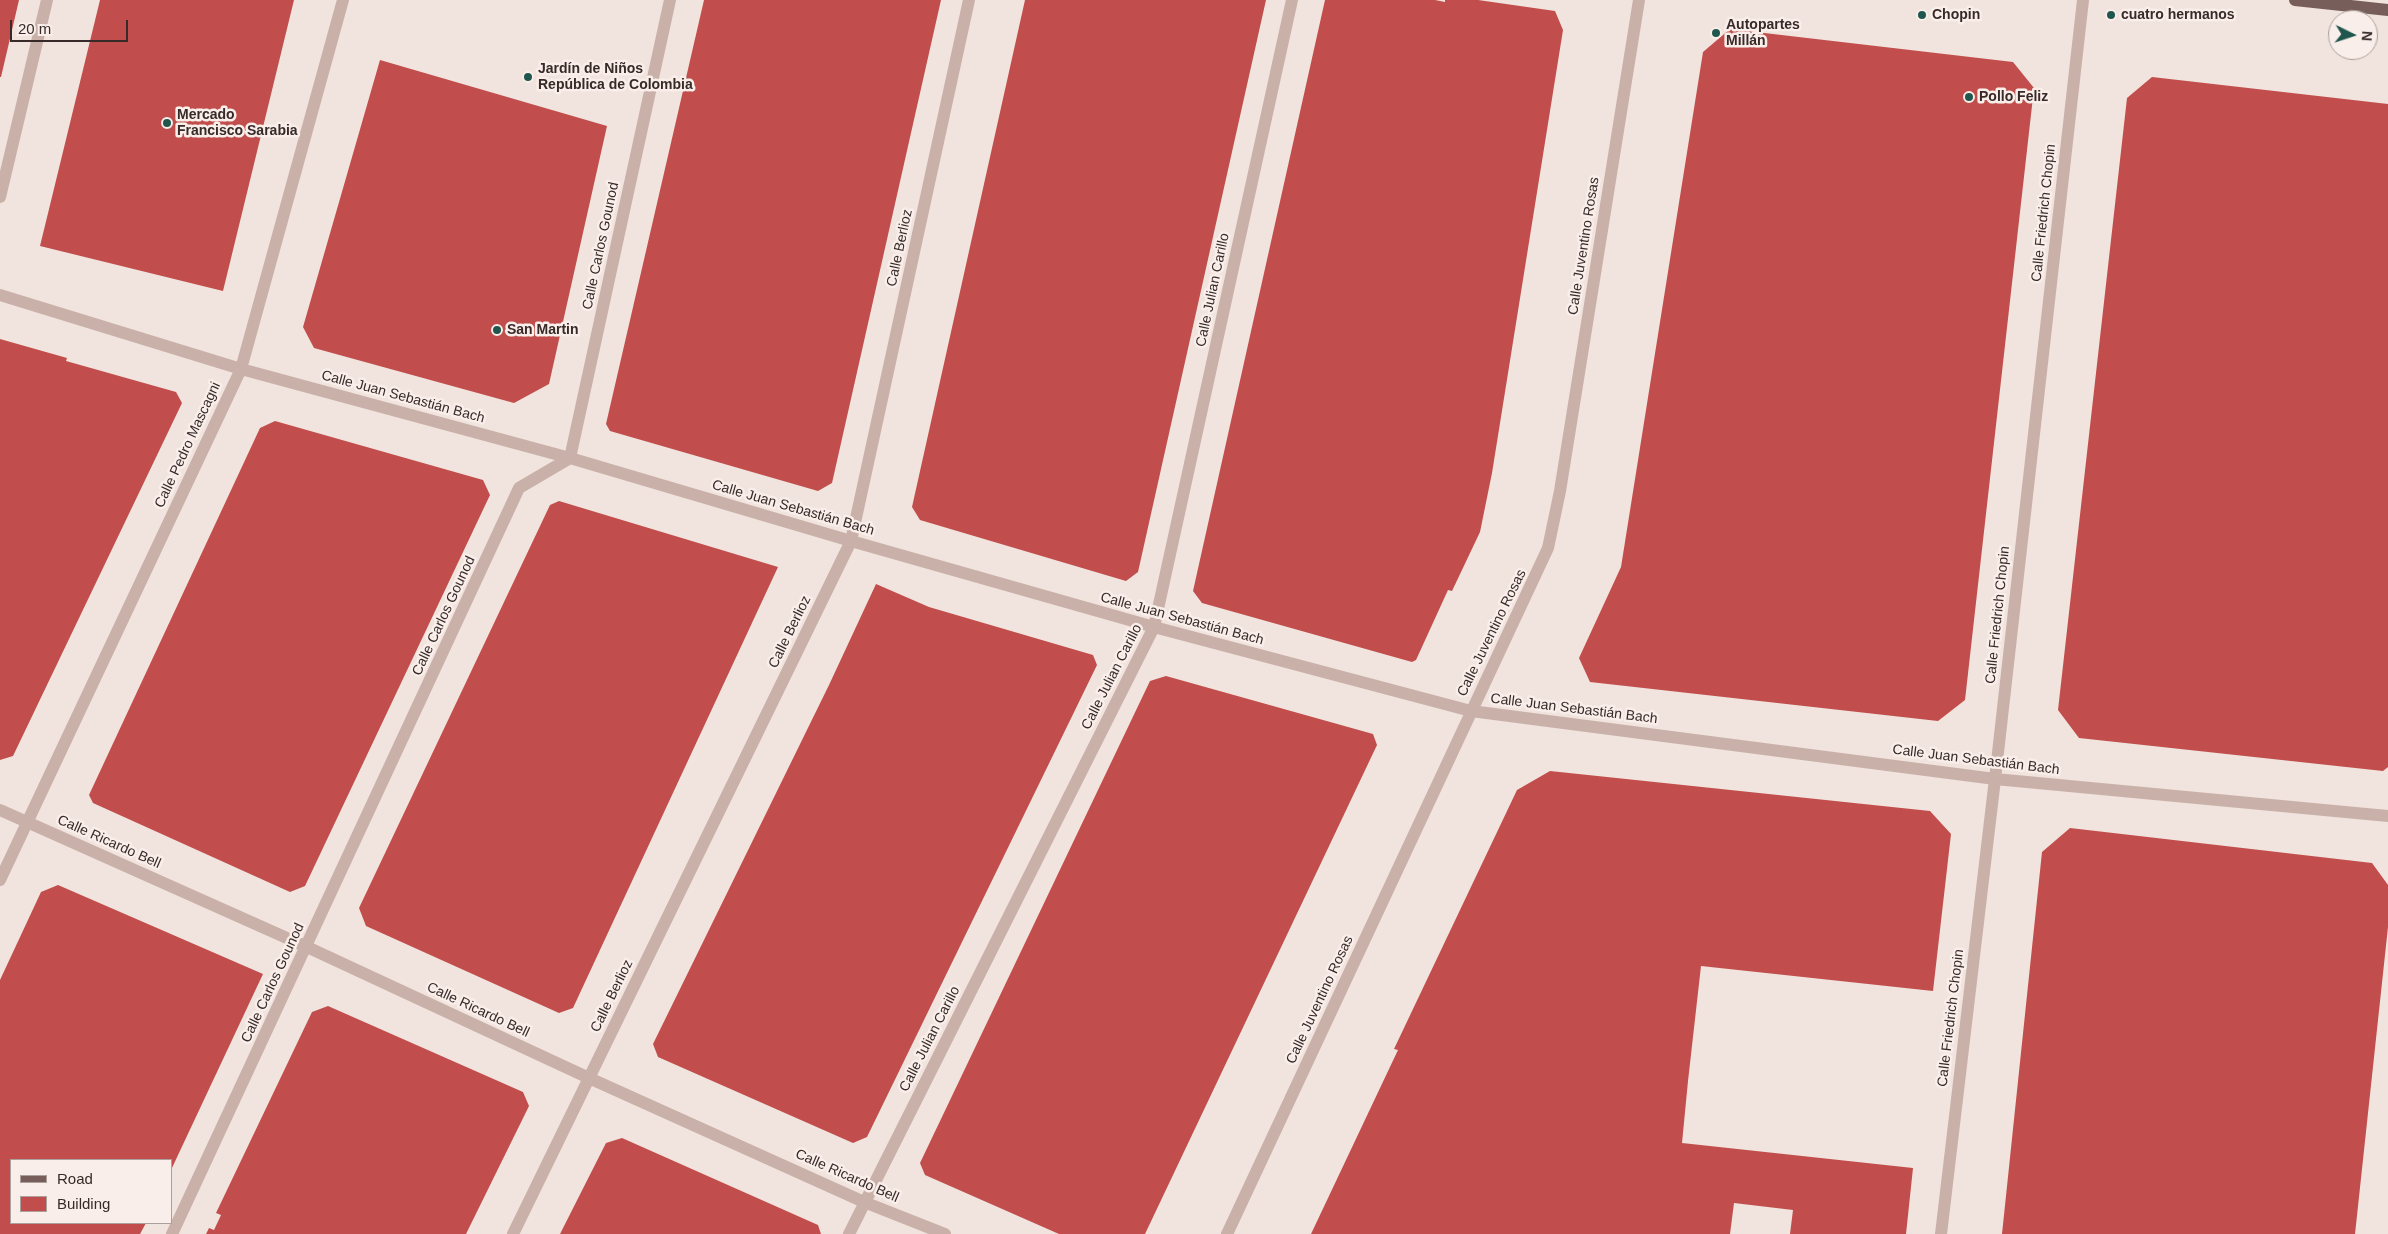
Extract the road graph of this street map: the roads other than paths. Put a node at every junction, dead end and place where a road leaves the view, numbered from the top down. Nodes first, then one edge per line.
1 (47, 0) edge
2 (342, 0) edge
3 (670, 0) edge
4 (969, 0) edge
5 (1292, 0) edge
6 (1639, 0) edge
7 (2083, 0) edge
8 (2294, 0) edge
9 (2388, 10) edge
10 (0, 197) edge
11 (0, 295) edge
12 (241, 369) junction
13 (570, 458) junction
14 (851, 541) junction
15 (1154, 627) junction
16 (1471, 711) junction
17 (1995, 779) junction
18 (0, 810) edge
19 (2388, 816) edge
20 (27, 822) junction
21 (0, 880) edge
22 (307, 947) junction
23 (589, 1078) junction
24 (864, 1202) junction
25 (172, 1234) edge
26 (513, 1234) edge
27 (849, 1234) edge
28 (945, 1234) edge
29 (1227, 1234) edge
30 (1941, 1234) edge

1 - 10 street
2 - 12 street, Calle Pedro Mascagni
3 - 13 street, Calle Carlos Gounod
4 - 14 street, Calle Berlioz
5 - 15 street, Calle Julian Carillo
6 - 16 street, Calle Juventino Rosas
7 - 17 street, Calle Friedrich Chopin
8 - 9 main road
11 - 12 street, Calle Juan Sebastián Bach
12 - 13 street, Calle Juan Sebastián Bach
12 - 20 street, Calle Pedro Mascagni
13 - 14 street, Calle Juan Sebastián Bach
13 - 22 street, Calle Carlos Gounod
14 - 15 street, Calle Juan Sebastián Bach
14 - 23 street, Calle Berlioz
15 - 16 street, Calle Juan Sebastián Bach
15 - 24 street, Calle Julian Carillo
16 - 17 street, Calle Juan Sebastián Bach
16 - 29 street, Calle Juventino Rosas
17 - 19 street, Calle Juan Sebastián Bach
17 - 30 street, Calle Friedrich Chopin
18 - 20 street, Calle Ricardo Bell
20 - 21 street, Calle Pedro Mascagni
20 - 22 street, Calle Ricardo Bell
22 - 23 street, Calle Ricardo Bell
22 - 25 street, Calle Carlos Gounod
23 - 24 street, Calle Ricardo Bell
23 - 26 street, Calle Berlioz
24 - 27 street, Calle Julian Carillo
24 - 28 street, Calle Ricardo Bell

